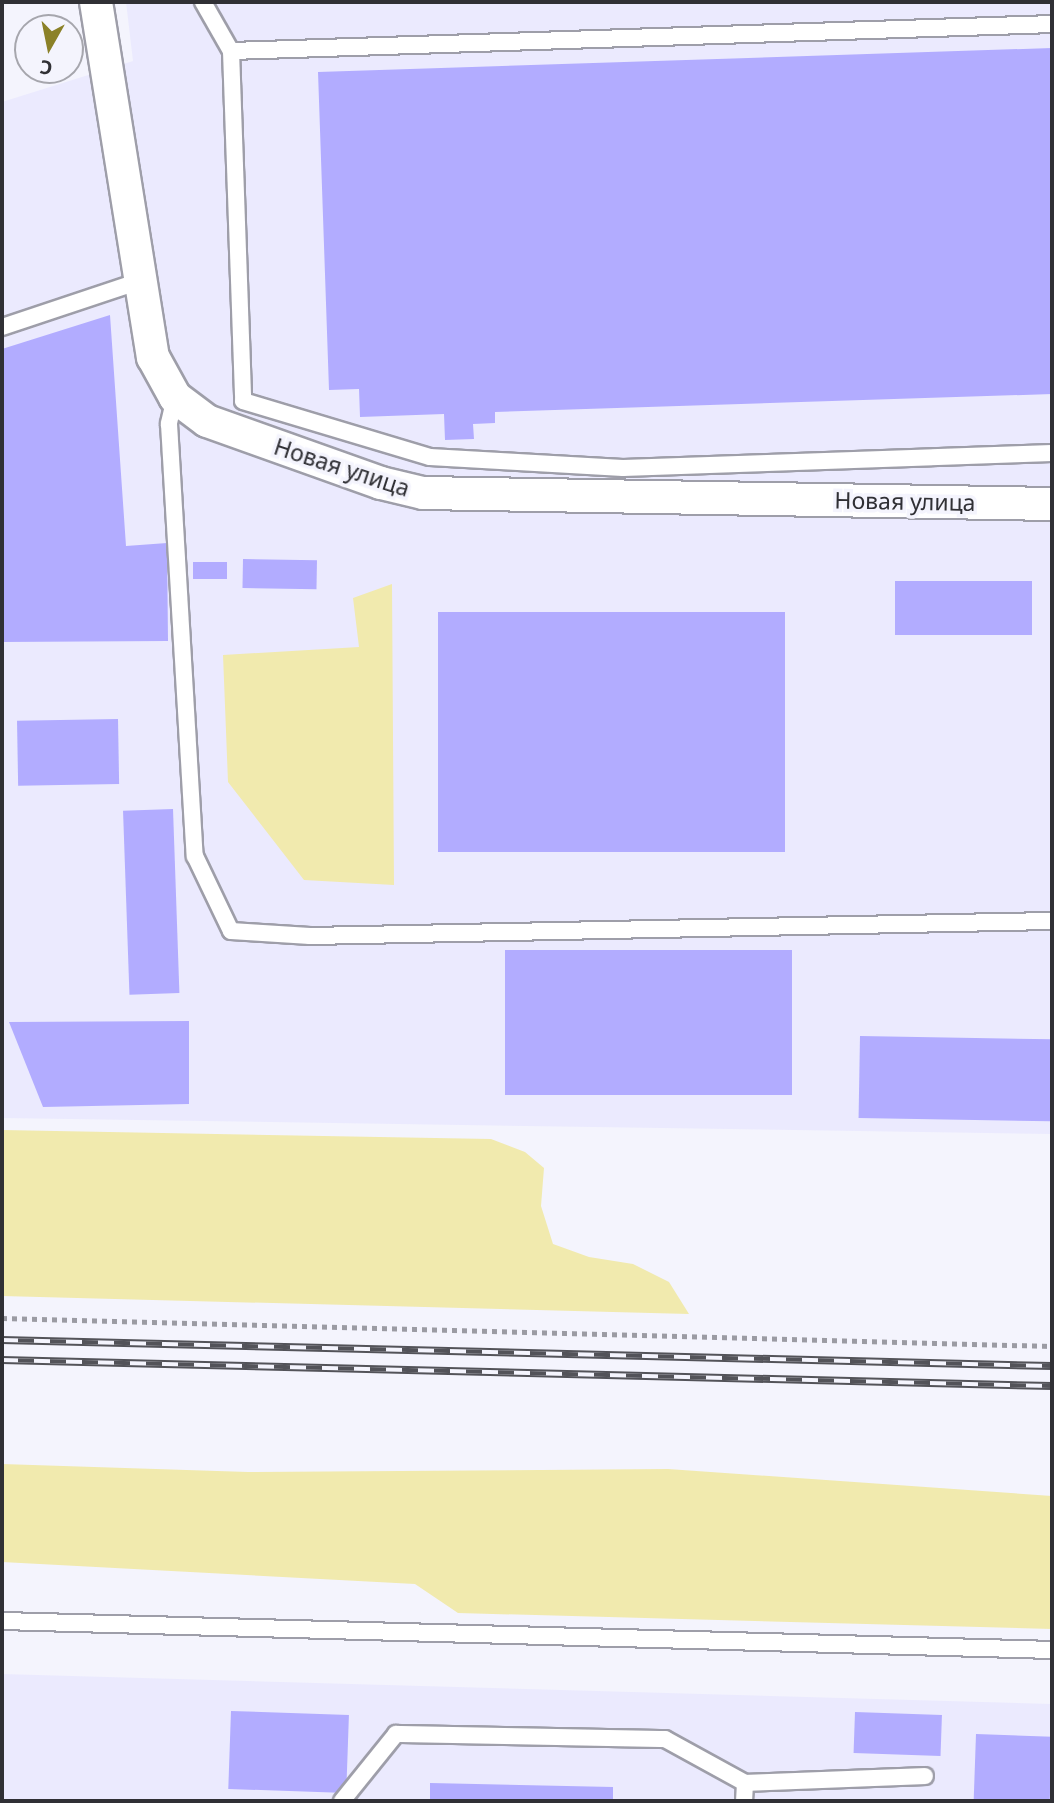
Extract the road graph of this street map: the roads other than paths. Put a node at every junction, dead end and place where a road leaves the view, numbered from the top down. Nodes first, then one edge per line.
1 (96, 2) edge
2 (202, 2) edge
3 (1052, 24) edge
4 (231, 51) junction
5 (140, 281) junction
6 (2, 327) edge
7 (175, 397) junction
8 (1052, 453) edge
9 (1052, 504) edge
10 (1052, 921) edge
11 (2, 1620) edge
12 (1052, 1650) edge
13 (925, 1776) dead end
14 (745, 1783) junction
15 (342, 1801) edge
16 (744, 1801) edge

1 - 5 street, Новая улица
2 - 4 lane
3 - 4 lane
4 - 8 lane
5 - 6 lane
5 - 7 street, Новая улица
7 - 9 street, Новая улица
7 - 10 lane
11 - 12 lane
13 - 14 lane
14 - 15 lane
14 - 16 lane

